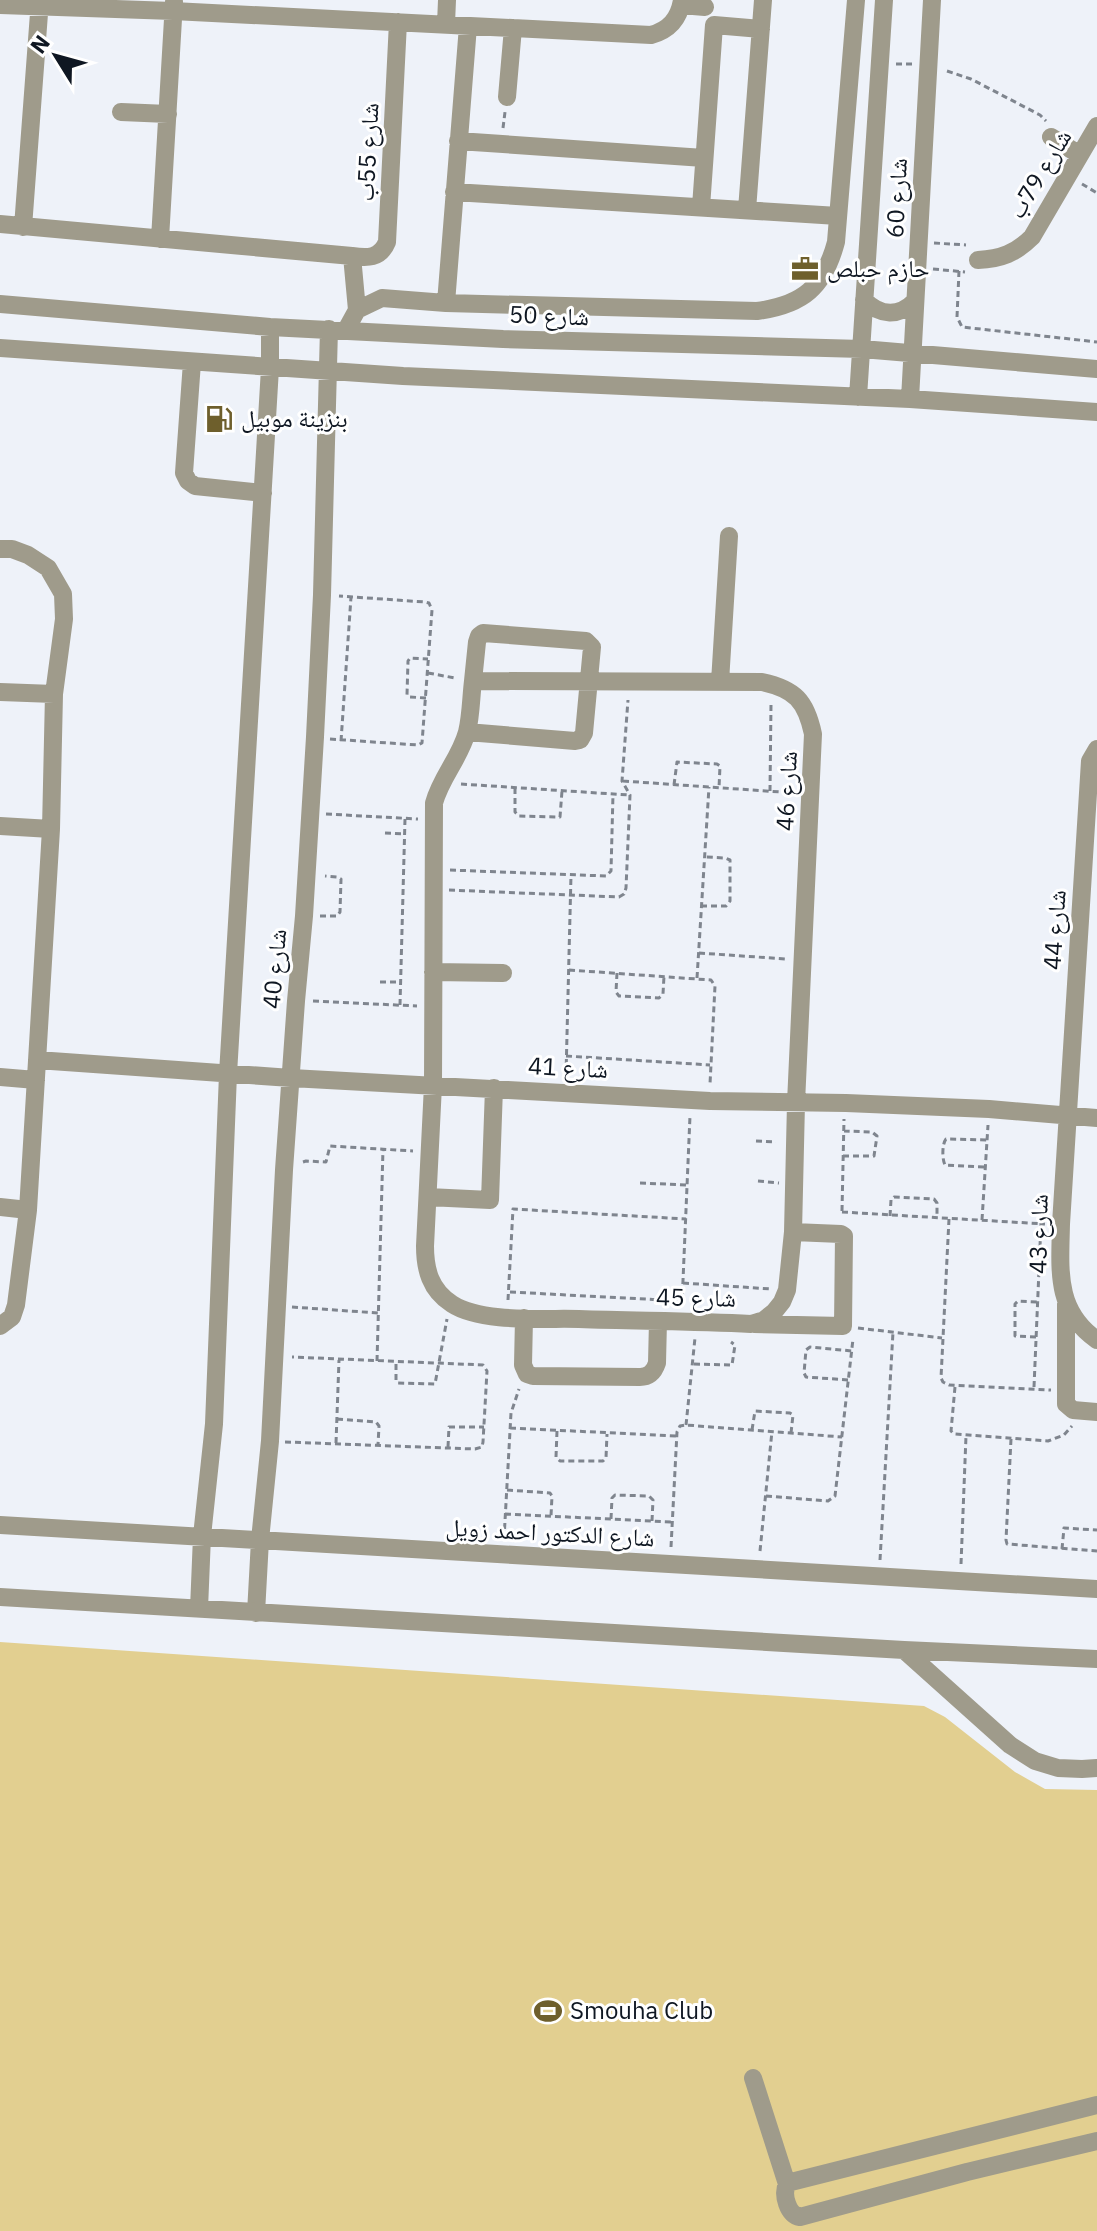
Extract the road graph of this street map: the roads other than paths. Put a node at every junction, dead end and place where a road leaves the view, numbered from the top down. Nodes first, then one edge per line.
1 (447, 0) edge
2 (763, 0) edge
3 (856, 0) edge
4 (884, 0) edge
5 (932, 0) edge
6 (682, 3) edge
7 (40, 4) edge
8 (0, 5) edge
9 (174, 6) edge
10 (705, 7) dead end
11 (322, 9) edge
12 (398, 22) junction
13 (446, 24) junction
14 (468, 26) junction
15 (513, 28) junction
16 (761, 29) junction
17 (507, 97) road end
18 (121, 112) dead end
19 (168, 114) junction
20 (1097, 126) edge
21 (1051, 137) road end
22 (458, 141) junction
23 (1080, 155) junction
24 (704, 158) junction
25 (454, 192) junction
26 (701, 207) junction
27 (747, 210) junction
28 (838, 216) junction
29 (0, 224) edge
30 (23, 227) junction
31 (160, 239) junction
32 (973, 253) road end
33 (352, 256) junction
34 (864, 300) junction
35 (915, 301) junction
36 (446, 303) junction
37 (0, 304) edge
38 (357, 310) junction
39 (270, 327) junction
40 (338, 329) junction
41 (0, 348) edge
42 (862, 349) junction
43 (913, 355) junction
44 (192, 362) junction
45 (270, 368) junction
46 (1097, 369) edge
47 (328, 370) junction
48 (858, 397) junction
49 (910, 399) junction
50 (1097, 412) edge
51 (263, 493) junction
52 (729, 536) dead end
53 (0, 549) edge
54 (473, 681) junction
55 (589, 682) junction
56 (720, 682) junction
57 (0, 692) edge
58 (54, 694) junction
59 (467, 732) junction
60 (1097, 749) edge
61 (0, 826) edge
62 (51, 829) junction
63 (433, 972) junction
64 (503, 973) dead end
65 (37, 1060) junction
66 (228, 1074) junction
67 (0, 1077) edge
68 (291, 1078) junction
69 (36, 1080) junction
70 (433, 1085) junction
71 (494, 1088) junction
72 (796, 1103) junction
73 (1067, 1117) junction
74 (1097, 1118) edge
75 (428, 1197) junction
76 (0, 1207) edge
77 (28, 1210) junction
78 (793, 1232) junction
79 (1066, 1302) junction
80 (515, 1318) junction
81 (658, 1321) junction
82 (751, 1324) junction
83 (0, 1326) edge
84 (1097, 1340) edge
85 (1097, 1412) edge
86 (0, 1525) edge
87 (202, 1536) junction
88 (260, 1540) junction
89 (1097, 1589) edge
90 (0, 1597) edge
91 (199, 1609) junction
92 (256, 1613) junction
93 (904, 1650) junction
94 (1097, 1659) edge
95 (1097, 1768) edge
96 (753, 2078) dead end
97 (1097, 2105) edge
98 (959, 2141) junction
99 (1097, 2141) edge
100 (967, 2172) junction
101 (787, 2184) junction

1 - 13 street
2 - 16 street
3 - 28 street
4 - 34 street, شارع 60
5 - 35 street, شارع 60
6 - 10 street
6 - 15 street
7 - 8 street
7 - 9 street
7 - 30 street
9 - 11 street
9 - 19 street
11 - 12 street
12 - 13 street
12 - 33 street, شارع 55ب
13 - 14 street
14 - 15 street
14 - 22 street
15 - 17 street
16 - 24 street
16 - 27 street
18 - 19 street
19 - 31 street
20 - 23 street, شارع 79ب
21 - 23 street
22 - 24 street
22 - 25 street
23 - 32 street, شارع 79ب
24 - 26 street
25 - 26 street
25 - 36 street
26 - 27 street
27 - 28 street
28 - 36 street
29 - 30 street
30 - 31 street
31 - 33 street
33 - 38 street
34 - 35 street
34 - 42 street, شارع 60
35 - 43 street, شارع 60
36 - 38 street
37 - 39 street, شارع 50
38 - 40 street
39 - 40 street, شارع 50
39 - 45 street, شارع 40
40 - 42 street, شارع 50
40 - 47 street, شارع 40
41 - 44 street
42 - 43 street, شارع 50
42 - 48 street, شارع 60
43 - 46 street, شارع 50
43 - 49 street, شارع 60
44 - 45 street
44 - 51 street
45 - 47 street
45 - 51 street, شارع 40
47 - 48 street
47 - 68 street, شارع 40
48 - 49 street
49 - 50 street
51 - 66 street, شارع 40
52 - 56 street
53 - 58 street
54 - 55 street
54 - 55 street
54 - 59 street
55 - 56 street
55 - 59 street
56 - 72 street, شارع 46
57 - 58 street
58 - 62 street
59 - 63 street
60 - 73 street, شارع 44
61 - 62 street
62 - 65 street
63 - 64 street
63 - 70 street
65 - 66 street, شارع 41
65 - 69 street
66 - 68 street, شارع 41
66 - 87 street, شارع 40
67 - 69 street
68 - 70 street, شارع 41
68 - 88 street, شارع 40
69 - 77 street
70 - 71 street, شارع 41
70 - 75 street
71 - 72 street, شارع 41
71 - 75 street
72 - 73 street, شارع 41
72 - 78 street
73 - 74 street, شارع 41
73 - 79 street, شارع 43
75 - 80 street, شارع 45
76 - 77 street
77 - 83 street
78 - 82 street, شارع 45
78 - 82 street
79 - 84 street, شارع 43
79 - 85 street
80 - 81 street, شارع 45
80 - 81 street
81 - 82 street, شارع 45
86 - 87 street, شارع الدكتور احمد زويل
87 - 88 street, شارع الدكتور احمد زويل
87 - 91 street, شارع 40
88 - 89 street, شارع الدكتور احمد زويل
88 - 92 street, شارع 40
90 - 91 street
91 - 92 street
92 - 93 street
93 - 94 street
93 - 95 street
96 - 101 street
97 - 98 street
98 - 100 street
98 - 101 street
99 - 100 street
100 - 101 street

